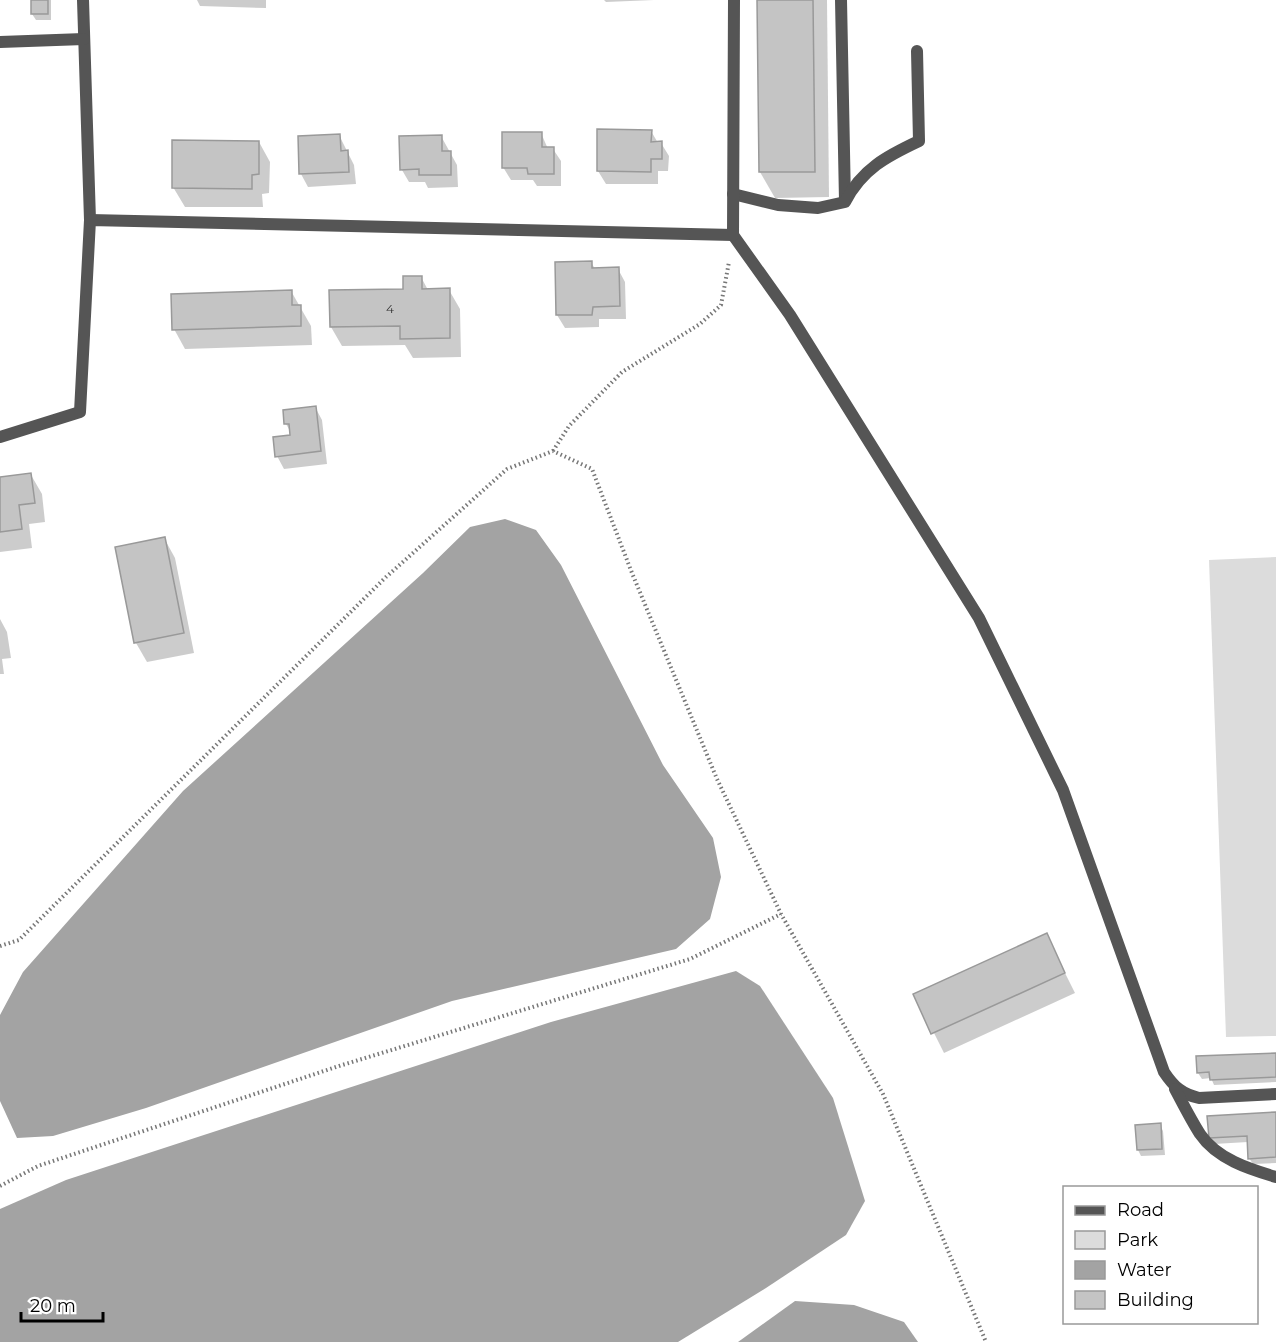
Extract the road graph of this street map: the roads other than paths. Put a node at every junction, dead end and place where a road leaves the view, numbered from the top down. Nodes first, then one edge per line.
1 (82, 0) edge
2 (735, 0) edge
3 (841, 0) edge
4 (84, 39) junction
5 (0, 42) edge
6 (917, 51) dead end
7 (733, 194) junction
8 (845, 202) junction
9 (90, 220) junction
10 (734, 235) junction
11 (0, 437) edge
12 (1175, 1088) junction
13 (1276, 1094) edge
14 (1276, 1177) edge

1 - 4 street
2 - 7 street
3 - 8 street
4 - 5 street
4 - 9 street
6 - 8 street
7 - 8 street
7 - 10 street
9 - 10 street
9 - 11 street
10 - 12 street
12 - 13 street
12 - 14 street

